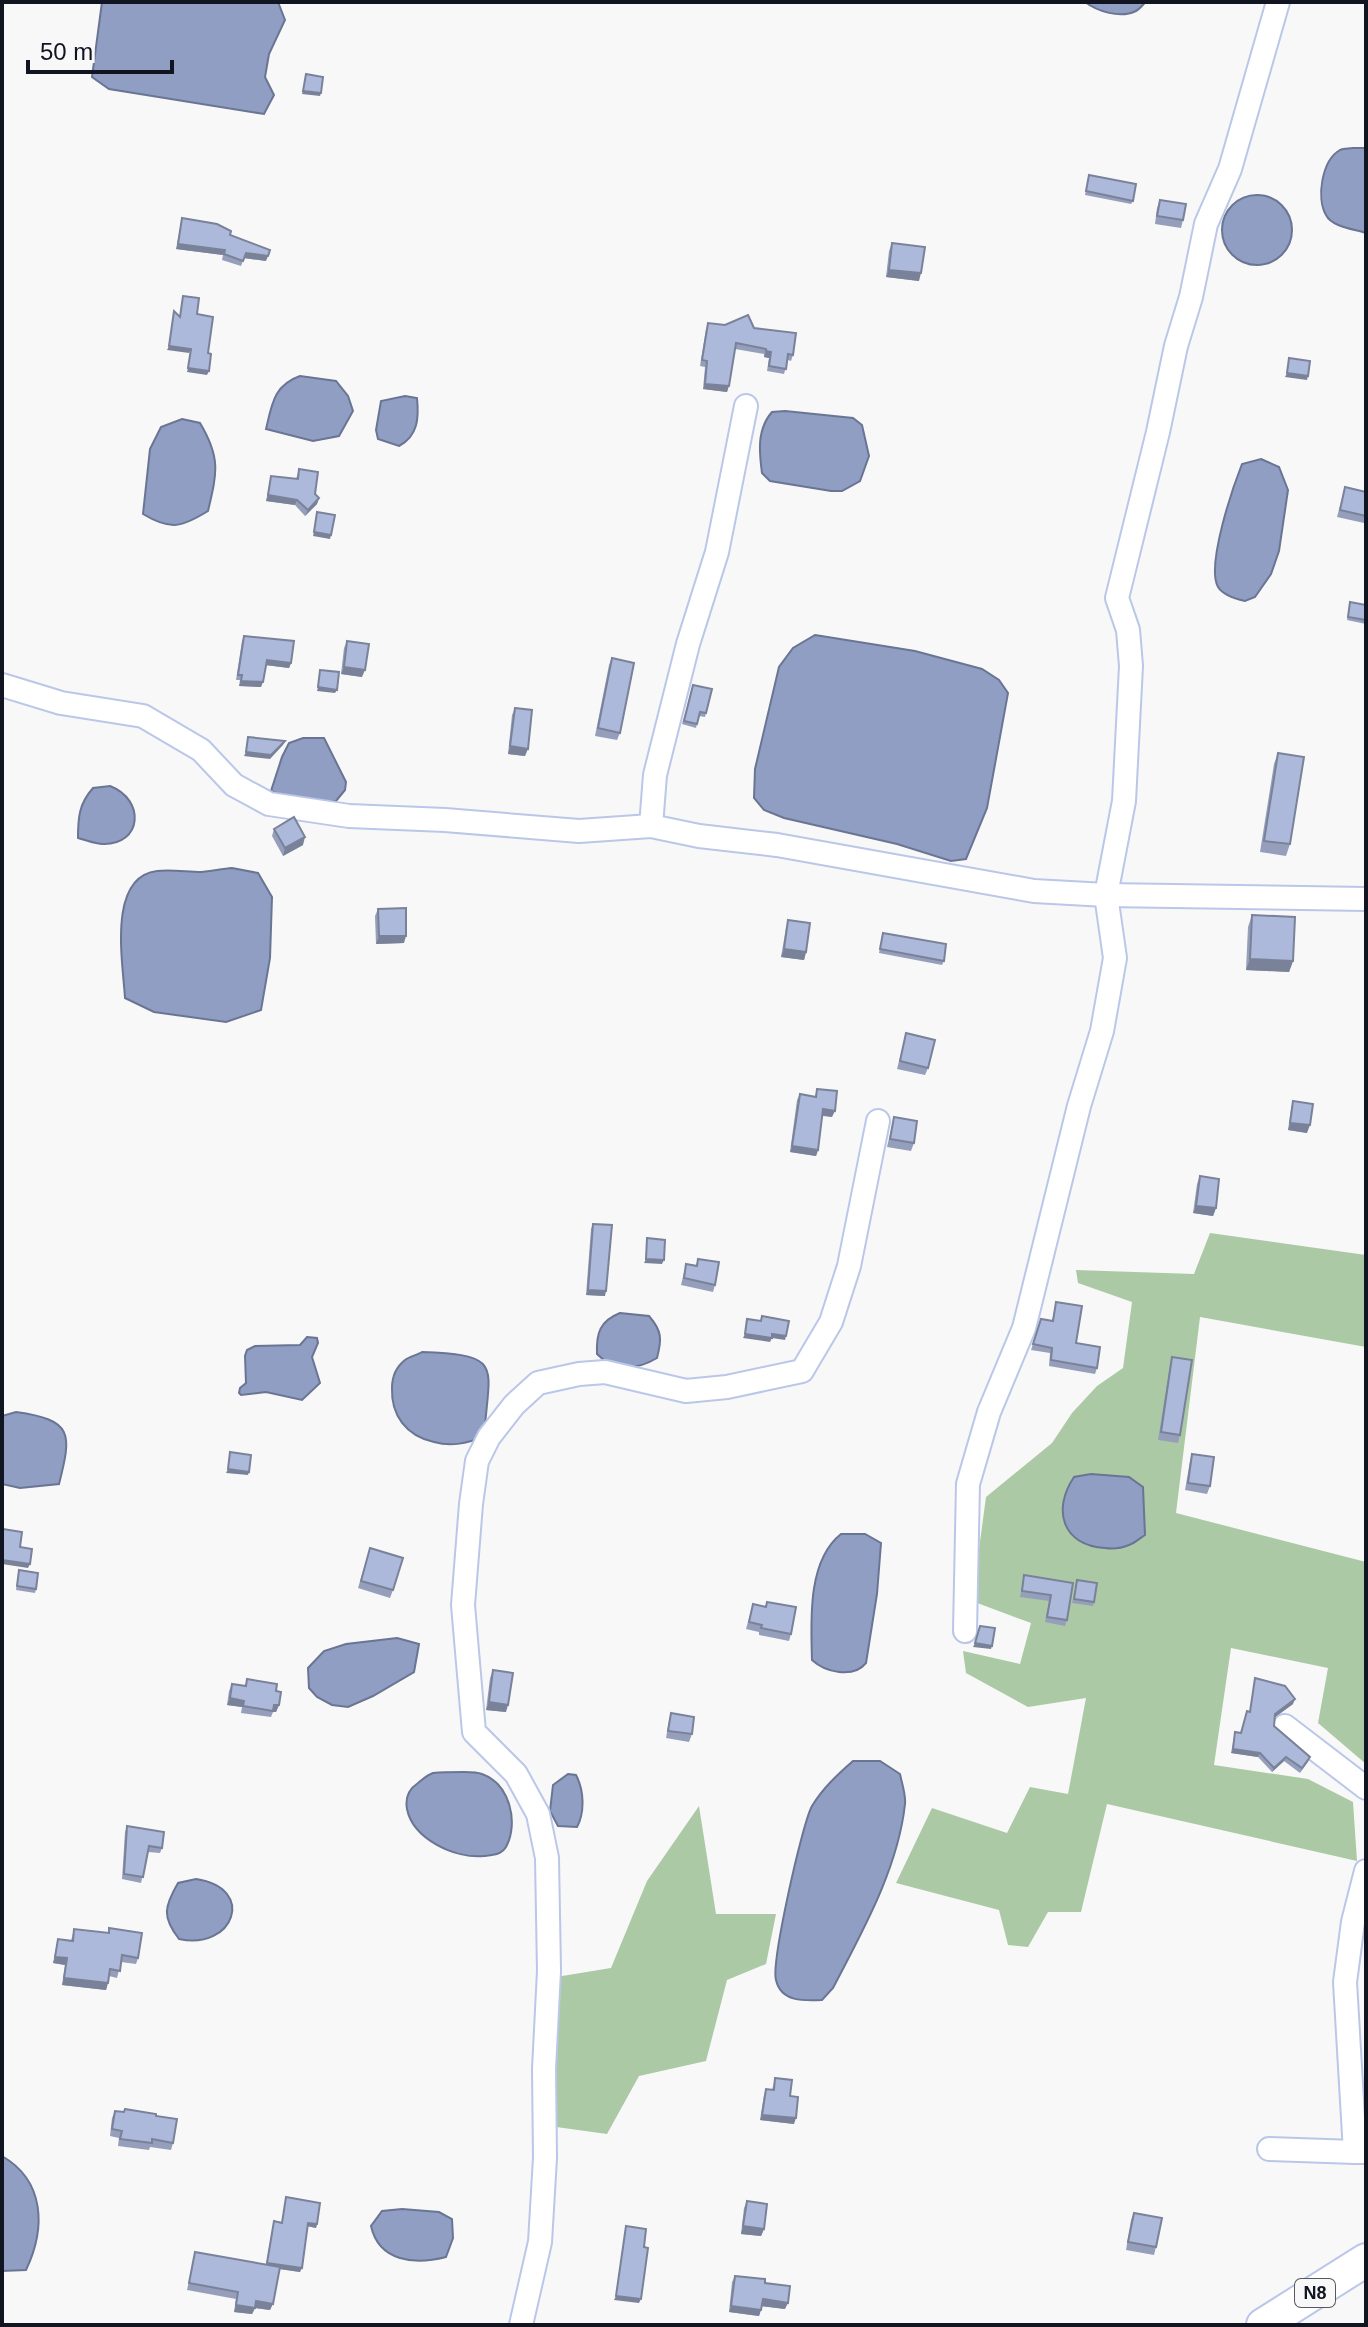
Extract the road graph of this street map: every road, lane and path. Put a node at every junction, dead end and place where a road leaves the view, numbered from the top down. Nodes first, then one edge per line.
1 (1278, 2) edge
2 (746, 406) dead end
3 (2, 685) edge
4 (651, 826) junction
5 (1106, 895) junction
6 (1366, 899) edge
7 (878, 1121) dead end
8 (965, 1631) dead end
9 (1285, 1726) dead end
10 (1366, 1788) edge
11 (1366, 1871) edge
12 (1269, 2149) dead end
13 (1360, 2152) edge
14 (1366, 2260) edge
15 (521, 2325) edge
16 (1263, 2325) edge

1 - 5 street
2 - 4 street
3 - 4 street
4 - 5 street
5 - 6 street
5 - 8 street
7 - 15 street
9 - 10 street
11 - 13 street
12 - 13 street
14 - 16 highway, N8

